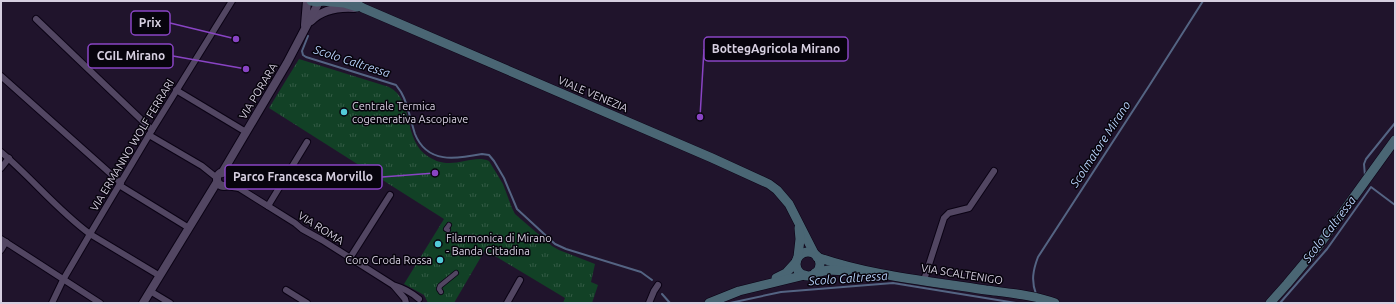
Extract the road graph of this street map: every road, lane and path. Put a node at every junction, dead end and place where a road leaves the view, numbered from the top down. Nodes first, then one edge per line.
1 (232, 1) edge
2 (307, 1) edge
3 (318, 1) edge
4 (351, 1) edge
5 (363, 8) junction
6 (36, 19) dead end
7 (304, 29) junction
8 (1, 76) edge
9 (176, 90) junction
10 (150, 132) junction
11 (246, 132) junction
12 (1395, 140) edge
13 (307, 142) dead end
14 (1, 152) edge
15 (9, 158) junction
16 (1, 168) edge
17 (994, 171) dead end
18 (223, 179) junction
19 (120, 184) junction
20 (390, 195) dead end
21 (268, 206) junction
22 (798, 221) junction
23 (189, 228) junction
24 (90, 234) junction
25 (4, 240) edge
26 (1, 250) edge
27 (816, 255) junction
28 (350, 258) junction
29 (797, 260) junction
30 (864, 271) junction
31 (816, 272) junction
32 (456, 273) dead end
33 (805, 275) junction
34 (160, 276) junction
35 (63, 280) junction
36 (520, 280) dead end
37 (924, 280) junction
38 (393, 285) junction
39 (658, 285) dead end
40 (762, 285) junction
41 (286, 290) dead end
42 (150, 292) junction
43 (441, 292) dead end
44 (420, 301) edge
45 (1053, 302) edge
46 (52, 303) edge
47 (100, 303) edge
48 (143, 303) edge
49 (170, 303) edge
50 (307, 303) edge
51 (406, 303) edge
52 (507, 303) edge
53 (649, 303) edge
54 (709, 303) edge
55 (1270, 303) edge

1 - 9 street, VIA ERMANNO WOLF FERRARI
2 - 7 street, VIA PORARA
3 - 5 main road, VIALE VENEZIA
3 - 7 street, VIA PORARA
4 - 5 main road, VIALE VENEZIA
5 - 7 street, VIA PORARA
5 - 22 main road, VIALE VENEZIA
6 - 10 street, VIA ROMA
7 - 11 street, VIA PORARA
8 - 19 street
9 - 10 street, VIA ERMANNO WOLF FERRARI
9 - 11 street
10 - 18 street, VIA ROMA
10 - 19 street, VIA ERMANNO WOLF FERRARI
11 - 18 street, VIA PORARA
12 - 55 main road
13 - 21 street
14 - 15 street
15 - 16 street
15 - 24 street
17 - 37 street
18 - 21 street, VIA ROMA
18 - 23 street
19 - 23 street
19 - 24 street, VIA ERMANNO WOLF FERRARI
20 - 28 street
21 - 28 street, VIA ROMA
22 - 27 main road, VIALE VENEZIA
22 - 29 main road, VIALE VENEZIA
23 - 34 street
24 - 34 street
24 - 35 street, VIA ERMANNO WOLF FERRARI
25 - 26 street
25 - 35 street
27 - 29 main road
27 - 30 main road, VIA SCALTENIGO
27 - 31 main road
28 - 38 street, VIA ROMA
29 - 33 main road
29 - 40 main road
30 - 31 main road, VIA SCALTENIGO
30 - 37 main road, VIA SCALTENIGO
31 - 33 main road
32 - 43 street
33 - 40 main road
34 - 42 street
35 - 46 street, VIA ERMANNO WOLF FERRARI
35 - 47 street
36 - 52 street
37 - 45 main road, VIA SCALTENIGO
38 - 44 street, VIA ROMA
38 - 51 street, VIA ROMA
39 - 53 street
40 - 54 main road
41 - 50 street
42 - 48 street
42 - 49 street
44 - 51 street

